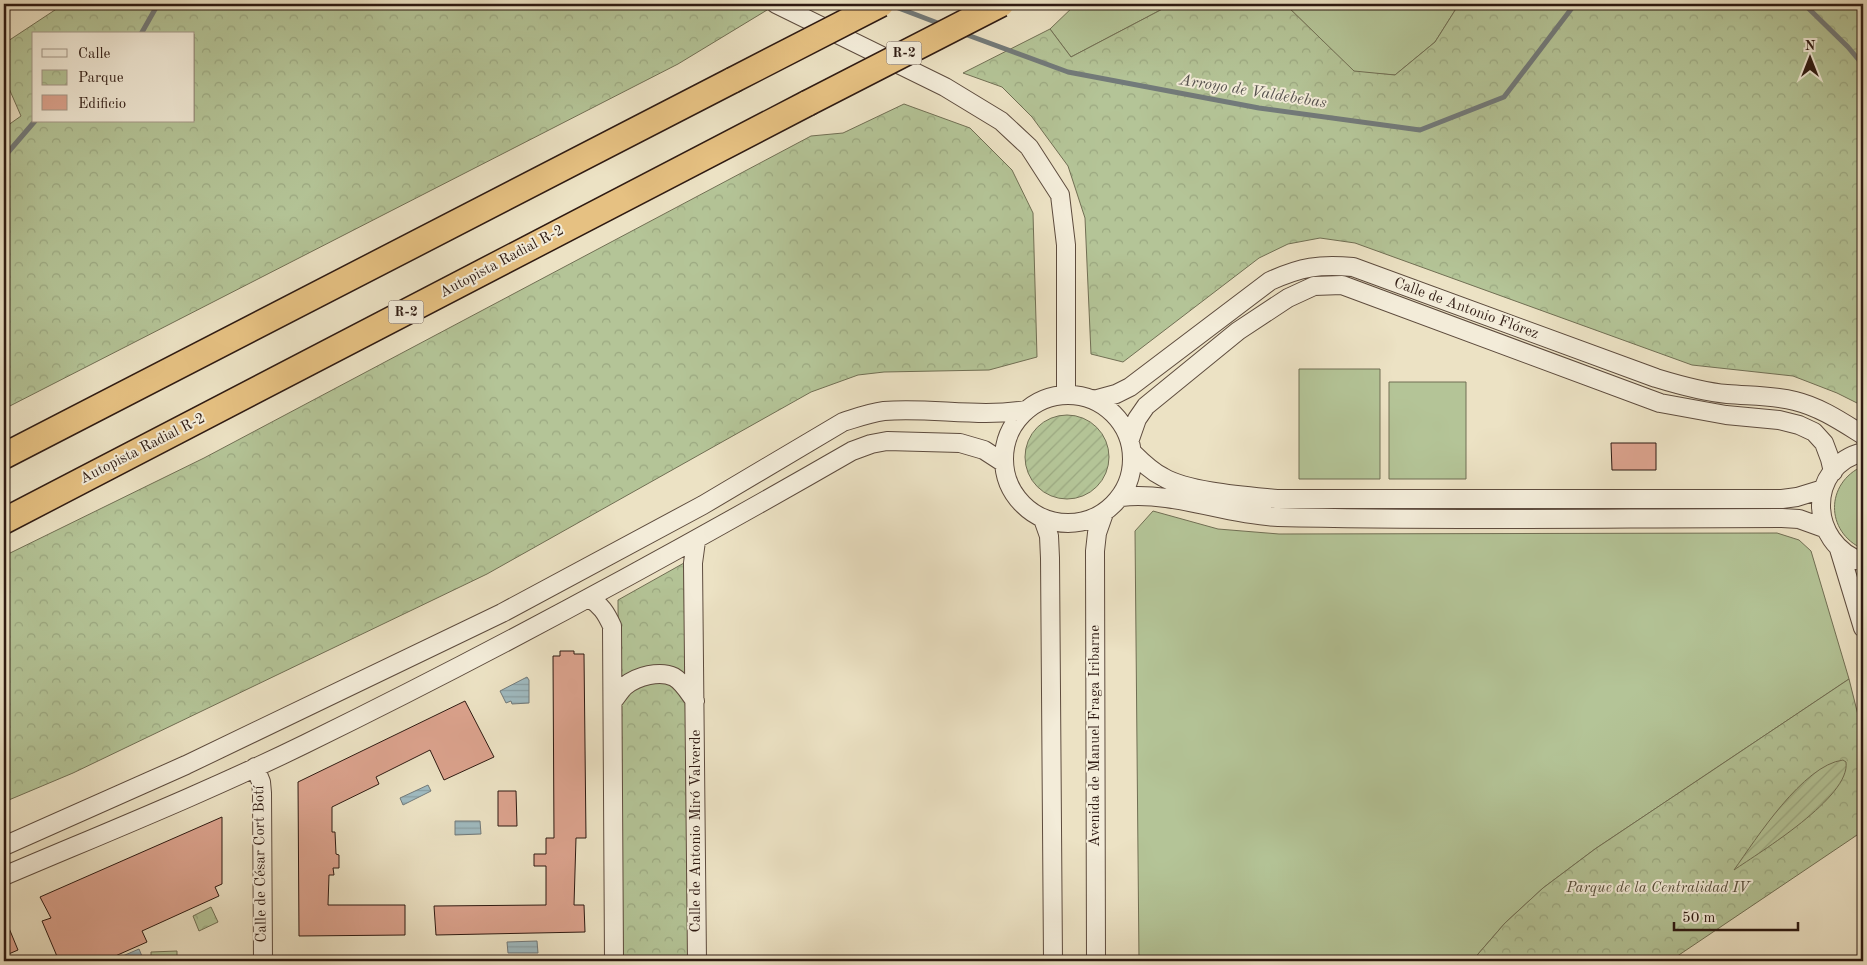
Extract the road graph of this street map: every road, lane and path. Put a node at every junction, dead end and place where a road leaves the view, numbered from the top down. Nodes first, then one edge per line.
1 (776, 4) edge
2 (882, 4) edge
3 (1000, 4) edge
4 (1066, 394) junction
5 (1094, 400) junction
6 (1026, 410) junction
7 (1863, 435) edge
8 (1131, 446) junction
9 (1863, 452) edge
10 (4, 456) edge
11 (1004, 462) junction
12 (1833, 472) junction
13 (1823, 490) junction
14 (1121, 497) junction
15 (1104, 513) junction
16 (1044, 519) junction
17 (4, 521) edge
18 (1824, 528) junction
19 (696, 541) junction
20 (1839, 549) junction
21 (1863, 562) edge
22 (588, 598) junction
23 (1863, 628) edge
24 (613, 701) junction
25 (695, 701) junction
26 (255, 767) junction
27 (4, 846) edge
28 (4, 876) edge
29 (263, 961) edge
30 (614, 961) edge
31 (697, 961) edge
32 (1054, 961) edge
33 (1096, 961) edge

1 - 4 street
2 - 10 highway, bridge
3 - 17 highway, Autopista Radial R-2 / R-2, bridge
4 - 5 street
4 - 6 street
5 - 7 street, Calle de Antonio Flórez
5 - 8 street
6 - 11 street
6 - 27 street
8 - 12 street, Calle de Antonio Flórez
8 - 13 street
8 - 14 street
9 - 12 street
11 - 16 street
11 - 19 street
12 - 13 street
13 - 18 street
14 - 15 street
14 - 18 street
15 - 16 street
15 - 33 street, Avenida de Manuel Fraga Iribarne
16 - 32 street
18 - 20 street
19 - 22 street
19 - 25 street, Calle de Antonio Miró Valverde
20 - 21 street
20 - 23 street
22 - 24 street
22 - 26 street
24 - 25 street
24 - 30 street
25 - 31 street, Calle de Antonio Miró Valverde
26 - 28 street
26 - 29 street, Calle de César Cort Botí

